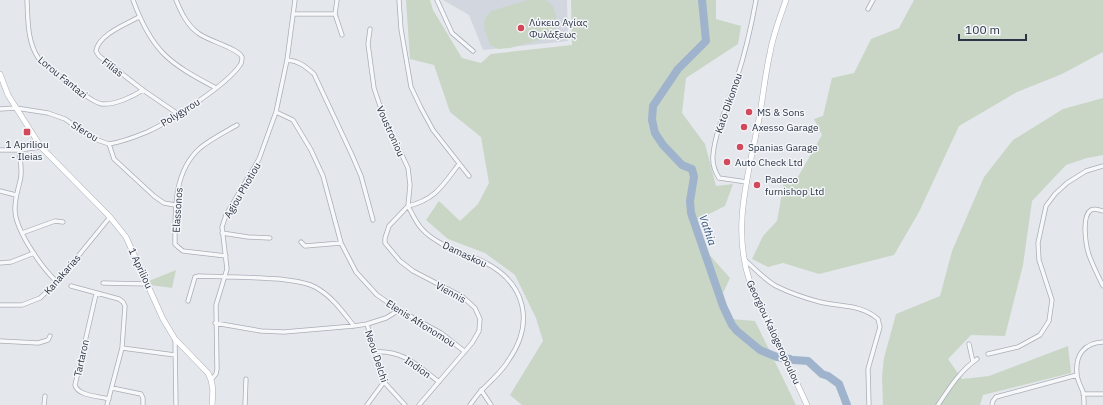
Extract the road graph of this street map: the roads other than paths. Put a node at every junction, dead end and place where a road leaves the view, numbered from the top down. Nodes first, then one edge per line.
1 (27, 0) edge
2 (132, 0) edge
3 (176, 0) edge
4 (295, 0) edge
5 (337, 0) edge
6 (399, 0) edge
7 (437, 0) edge
8 (756, 0) edge
9 (786, 0) edge
10 (874, 0) edge
11 (868, 9) dead end
12 (293, 14) junction
13 (335, 14) junction
14 (139, 17) junction
15 (370, 29) dead end
16 (342, 34) dead end
17 (473, 51) dead end
18 (287, 60) junction
19 (0, 74) edge
20 (216, 88) junction
21 (143, 90) junction
22 (16, 108) junction
23 (0, 109) edge
24 (276, 112) junction
25 (178, 114) junction
26 (237, 125) dead end
27 (109, 144) junction
28 (41, 147) junction
29 (0, 150) edge
30 (19, 150) junction
31 (459, 164) junction
32 (1103, 166) edge
33 (469, 176) dead end
34 (747, 182) junction
35 (0, 191) edge
36 (16, 195) junction
37 (176, 205) junction
38 (408, 206) junction
39 (1103, 211) edge
40 (110, 217) junction
41 (373, 220) dead end
42 (63, 222) dead end
43 (22, 233) junction
44 (222, 233) junction
45 (270, 238) dead end
46 (300, 242) dead end
47 (341, 243) junction
48 (34, 253) junction
49 (226, 256) junction
50 (745, 260) junction
51 (0, 263) edge
52 (225, 277) junction
53 (57, 282) junction
54 (103, 283) dead end
55 (149, 284) junction
56 (71, 286) dead end
57 (1103, 286) edge
58 (96, 294) junction
59 (188, 301) dead end
60 (0, 304) edge
61 (398, 310) junction
62 (215, 323) junction
63 (367, 324) junction
64 (354, 326) junction
65 (50, 336) dead end
66 (175, 338) junction
67 (0, 340) edge
68 (1103, 342) edge
69 (969, 344) dead end
70 (122, 348) junction
71 (464, 351) junction
72 (374, 352) junction
73 (988, 354) dead end
74 (175, 355) junction
75 (977, 359) dead end
76 (973, 362) junction
77 (1077, 375) junction
78 (246, 379) dead end
79 (211, 380) junction
80 (384, 382) junction
81 (439, 382) junction
82 (112, 388) junction
83 (482, 390) junction
84 (1083, 394) junction
85 (1103, 394) edge
86 (45, 396) dead end
87 (109, 399) junction
88 (44, 405) edge
89 (108, 405) edge
90 (143, 405) edge
91 (176, 405) edge
92 (212, 405) edge
93 (244, 405) edge
94 (367, 405) edge
95 (404, 405) edge
96 (419, 405) edge
97 (470, 405) edge
98 (491, 405) edge
99 (807, 405) edge
100 (869, 405) edge
101 (938, 405) edge
102 (992, 405) edge
103 (1084, 405) edge

1 - 21 street, Lorou Fantazi
2 - 14 street
3 - 20 street, Polygyrou
4 - 12 street, Agiou Photiou
5 - 13 street
6 - 31 street
7 - 17 street
8 - 34 street, Kato Dikomou
9 - 34 street, Georgiou Kalogeropoulou
10 - 11 street
12 - 13 street
12 - 18 street, Agiou Photiou
13 - 16 street
14 - 20 street
14 - 21 street, Filias
15 - 38 street, Voustroniou
18 - 24 street, Agiou Photiou
18 - 41 street
19 - 22 street, 1 Apriliou
20 - 25 street, Polygyrou
21 - 25 street, Filias
22 - 23 street, Sferou
22 - 27 street, Sferou
22 - 28 street, 1 Apriliou
24 - 44 street, Agiou Photiou
24 - 47 street, Elenis Aftonomou
25 - 27 street, Polygyrou
26 - 37 street, Elassonos
27 - 37 street, Sferou
28 - 30 street
28 - 40 street, 1 Apriliou
29 - 30 street
30 - 36 street
31 - 33 street
31 - 38 street
32 - 73 street
34 - 50 street, Georgiou Kalogeropoulou
35 - 36 street
36 - 43 street
37 - 49 street, Elassonos
38 - 71 street, Viennis
38 - 83 street, Damaskou
39 - 57 street
40 - 53 street, Kanakarias
40 - 55 street, 1 Apriliou
42 - 43 street
43 - 48 street
44 - 45 street
44 - 49 street, Agiou Photiou
46 - 47 street
47 - 61 street, Elenis Aftonomou
48 - 51 street
48 - 53 street
49 - 52 street, Agiou Photiou
50 - 99 street, Georgiou Kalogeropoulou
50 - 100 street
52 - 59 street
52 - 62 street, Agiou Photiou
52 - 64 street
53 - 60 street, Kanakarias
54 - 55 street
55 - 66 street, 1 Apriliou
56 - 58 street
58 - 70 street
58 - 87 street, Tartaron
61 - 63 street
61 - 71 street, Elenis Aftonomou
62 - 64 street
62 - 79 street, Agiou Photiou
63 - 64 street
63 - 72 street, Neou Delchi
65 - 67 street
66 - 74 street
66 - 79 street, 1 Apriliou
68 - 77 street
69 - 76 street
70 - 74 street
70 - 82 street
71 - 81 street, Viennis
72 - 80 street, Neou Delchi
72 - 81 street, Indion
74 - 91 street
75 - 76 street
76 - 101 street
77 - 84 street
77 - 102 street
78 - 93 street
79 - 92 street
80 - 94 street
80 - 95 street, Neou Delchi
81 - 96 street, Viennis
82 - 87 street
82 - 90 street
83 - 97 street, Damaskou
83 - 98 street
84 - 85 street
84 - 103 street
86 - 88 street
87 - 89 street

